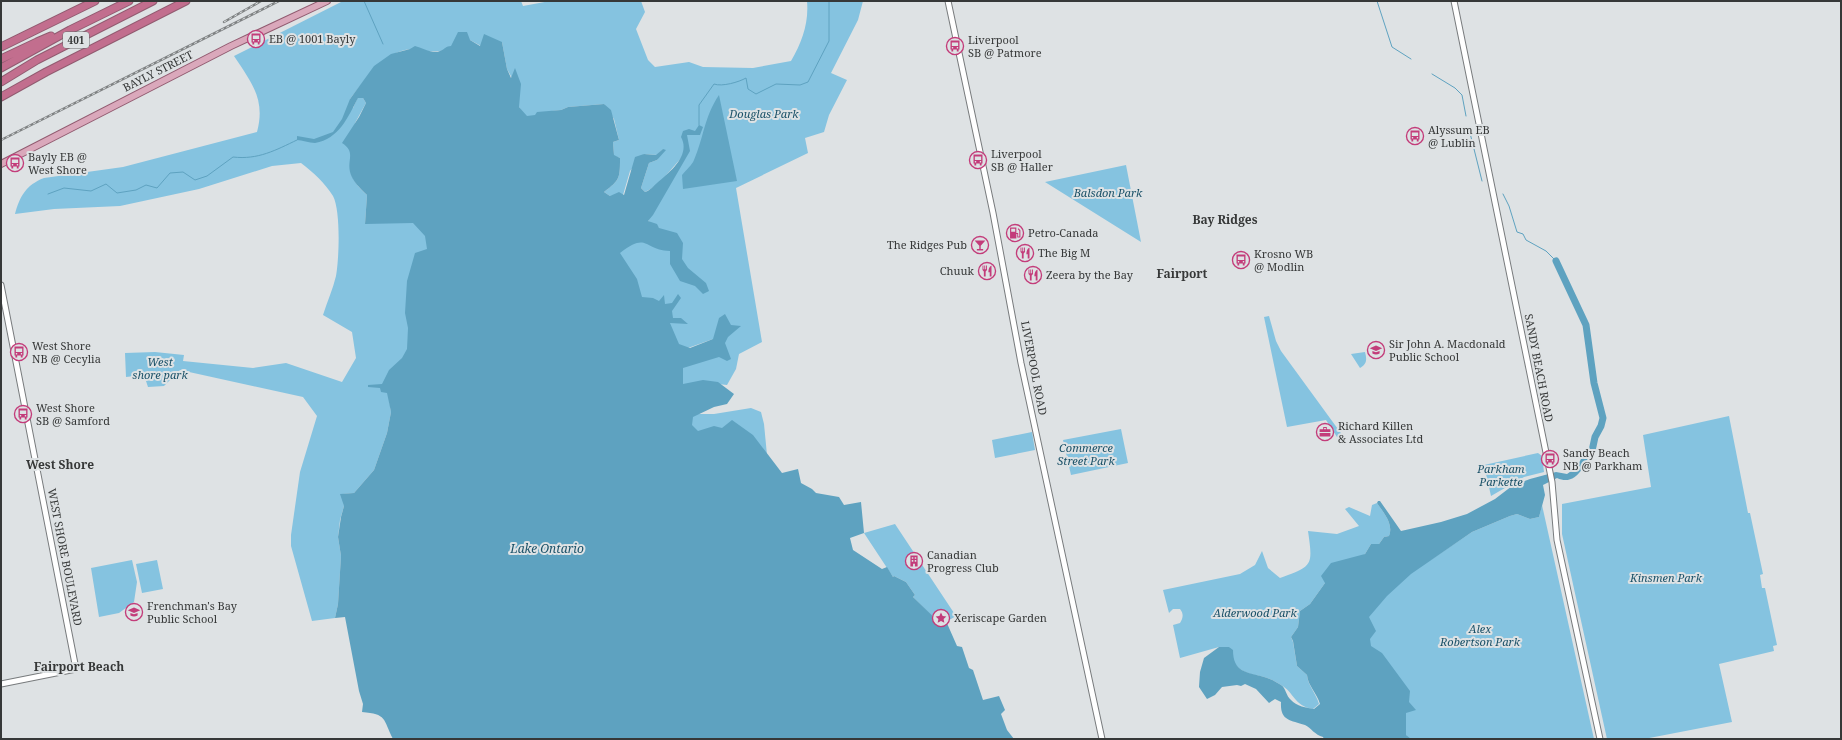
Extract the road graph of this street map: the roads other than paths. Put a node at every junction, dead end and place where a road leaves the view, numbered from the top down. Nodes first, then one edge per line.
1 (96, 1) edge
2 (128, 1) edge
3 (153, 1) edge
4 (186, 1) edge
5 (327, 1) edge
6 (948, 1) edge
7 (1454, 1) edge
8 (70, 30) junction
9 (1, 47) edge
10 (1, 59) edge
11 (1, 68) edge
12 (1, 82) edge
13 (1, 97) edge
14 (1, 164) edge
15 (1, 285) edge
16 (1, 684) edge
17 (1102, 739) edge
18 (1600, 739) edge

1 - 9 highway, 401
2 - 8 highway, 401
3 - 12 highway, 401
4 - 13 highway, 401
5 - 14 main road, BAYLY STREET
6 - 17 street, LIVERPOOL ROAD
7 - 18 street, SANDY BEACH ROAD
8 - 10 highway
8 - 11 highway, 401
15 - 16 street, WEST SHORE BOULEVARD

